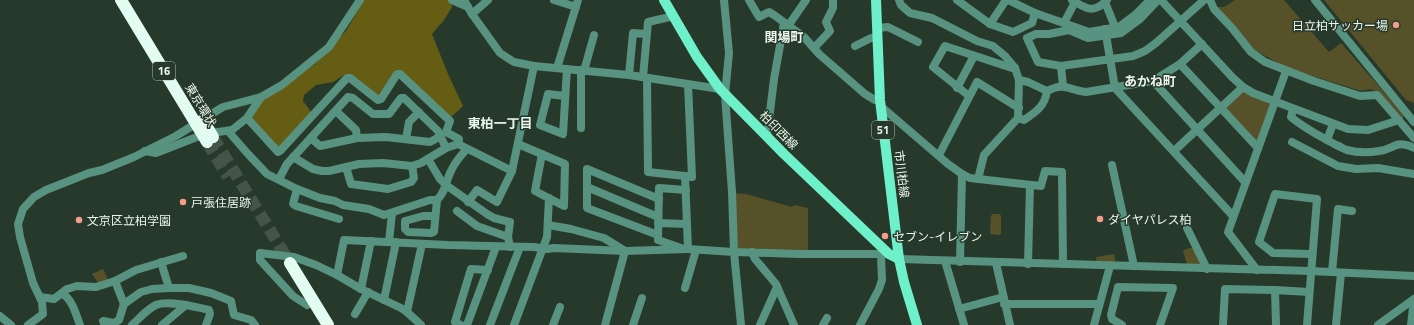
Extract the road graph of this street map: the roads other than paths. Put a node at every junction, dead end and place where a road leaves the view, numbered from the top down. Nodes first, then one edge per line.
1 (121, 0) edge
2 (129, 0) edge
3 (360, 0) edge
4 (452, 0) edge
5 (488, 0) edge
6 (664, 0) edge
7 (724, 0) edge
8 (750, 0) edge
9 (806, 0) edge
10 (833, 0) edge
11 (876, 0) edge
12 (899, 0) edge
13 (957, 0) edge
14 (1007, 0) edge
15 (1150, 0) edge
16 (1160, 0) edge
17 (1204, 0) edge
18 (1210, 0) edge
19 (1316, 0) edge
20 (1073, 1) edge
21 (1106, 1) edge
22 (552, 3) edge
23 (577, 3) edge
24 (468, 7) edge
25 (1035, 13) junction
26 (674, 16) junction
27 (1180, 21) junction
28 (1064, 23) junction
29 (786, 24) junction
30 (990, 24) junction
31 (1115, 28) junction
32 (1105, 32) junction
33 (877, 33) junction
34 (646, 34) junction
35 (594, 36) dead end
36 (918, 42) dead end
37 (1202, 44) junction
38 (855, 46) dead end
39 (814, 48) junction
40 (974, 56) junction
41 (1110, 60) junction
42 (1180, 64) junction
43 (534, 66) junction
44 (1061, 66) junction
45 (557, 68) junction
46 (1015, 68) junction
47 (567, 69) junction
48 (583, 70) junction
49 (1286, 71) junction
50 (629, 75) junction
51 (645, 78) junction
52 (1019, 80) junction
53 (1153, 81) junction
54 (688, 84) junction
55 (1063, 86) junction
56 (1243, 87) junction
57 (957, 88) junction
58 (1115, 88) junction
59 (1047, 91) junction
60 (722, 92) junction
61 (565, 96) junction
62 (969, 96) junction
63 (261, 98) junction
64 (1274, 102) junction
65 (880, 105) junction
66 (1019, 108) junction
67 (1220, 108) junction
68 (1293, 109) junction
69 (336, 111) junction
70 (419, 112) junction
71 (208, 116) dead end
72 (247, 118) junction
73 (1018, 118) junction
74 (1399, 120) junction
75 (1414, 122) edge
76 (1333, 124) junction
77 (192, 126) dead end
78 (581, 128) dead end
79 (1197, 130) junction
80 (228, 131) junction
81 (441, 136) junction
82 (767, 136) junction
83 (208, 137) junction
84 (311, 138) junction
85 (357, 138) junction
86 (1414, 138) edge
87 (406, 139) junction
88 (1327, 140) junction
89 (1292, 142) dead end
90 (458, 144) junction
91 (518, 144) junction
92 (446, 148) junction
93 (1258, 148) junction
94 (1414, 148) edge
95 (467, 149) junction
96 (145, 151) junction
97 (1174, 151) junction
98 (542, 154) junction
99 (938, 155) junction
100 (293, 157) junction
101 (428, 159) junction
102 (412, 166) junction
103 (1112, 166) dead end
104 (346, 167) junction
105 (512, 171) junction
106 (962, 174) junction
107 (1414, 174) edge
108 (685, 176) junction
109 (279, 179) junction
110 (978, 179) junction
111 (1245, 182) junction
112 (446, 185) junction
113 (1030, 185) junction
114 (587, 187) junction
115 (297, 189) junction
116 (686, 190) junction
117 (549, 198) junction
118 (659, 199) junction
119 (437, 200) junction
120 (468, 202) junction
121 (457, 211) dead end
122 (1352, 211) dead end
123 (392, 213) junction
124 (435, 216) dead end
125 (1233, 216) junction
126 (339, 219) dead end
127 (658, 220) junction
128 (687, 224) junction
129 (548, 225) junction
130 (1188, 228) dead end
131 (658, 235) junction
132 (508, 237) junction
133 (371, 241) junction
134 (393, 242) junction
135 (422, 244) junction
136 (496, 247) junction
137 (510, 247) junction
138 (520, 247) junction
139 (543, 249) junction
140 (689, 249) junction
141 (625, 251) junction
142 (734, 252) junction
143 (752, 252) junction
144 (885, 254) junction
145 (1312, 254) junction
146 (183, 256) dead end
147 (899, 259) junction
148 (945, 261) junction
149 (161, 262) junction
150 (960, 262) junction
151 (996, 263) junction
152 (1028, 264) junction
153 (1063, 264) junction
154 (1110, 266) junction
155 (1134, 266) junction
156 (1207, 269) junction
157 (488, 270) junction
158 (1257, 270) junction
159 (1310, 271) junction
160 (1332, 272) junction
161 (1341, 273) junction
162 (337, 275) junction
163 (1414, 276) edge
164 (115, 281) junction
165 (777, 287) junction
166 (170, 288) junction
167 (685, 288) dead end
168 (1275, 290) junction
169 (364, 291) junction
170 (1309, 292) junction
171 (62, 294) junction
172 (40, 297) junction
173 (642, 298) dead end
174 (1414, 299) edge
175 (384, 300) junction
176 (1003, 300) junction
177 (124, 304) junction
178 (1099, 304) junction
179 (186, 305) junction
180 (307, 305) junction
181 (560, 307) dead end
182 (959, 309) junction
183 (407, 312) junction
184 (355, 314) dead end
185 (0, 316) edge
186 (104, 323) edge
187 (791, 323) edge
188 (78, 324) edge
189 (607, 324) edge
190 (11, 325) edge
191 (28, 325) edge
192 (94, 325) edge
193 (132, 325) edge
194 (162, 325) edge
195 (206, 325) edge
196 (255, 325) edge
197 (319, 325) edge
198 (328, 325) edge
199 (421, 325) edge
200 (461, 325) edge
201 (467, 325) edge
202 (490, 325) edge
203 (514, 325) edge
204 (554, 325) edge
205 (633, 325) edge
206 (741, 325) edge
207 (760, 325) edge
208 (860, 325) edge
209 (917, 325) edge
210 (964, 325) edge
211 (1009, 325) edge
212 (1094, 325) edge
213 (1122, 325) edge
214 (1160, 325) edge
215 (1223, 325) edge
216 (1276, 325) edge
217 (1307, 325) edge
218 (1336, 325) edge
219 (1378, 325) edge
220 (1411, 325) edge

1 - 83 highway, 東京環状 / 16
2 - 83 highway, 東京環状 / 16
3 - 63 street
4 - 24 street
5 - 24 street
6 - 26 main road, 柏印西線
7 - 60 street
8 - 29 street
9 - 29 street
10 - 39 street
11 - 33 main road, 市川柏線 / 51
12 - 46 street
13 - 30 street
14 - 25 street
14 - 30 street
15 - 31 street
16 - 27 street
16 - 32 street
17 - 27 street
18 - 49 street
19 - 75 street
20 - 21 street
20 - 28 street
21 - 31 street
22 - 23 street
23 - 45 street
24 - 43 street
25 - 28 street
25 - 30 street
26 - 34 street
26 - 60 main road, 柏印西線
27 - 37 street
27 - 41 street
28 - 32 street
29 - 39 street
29 - 82 street
31 - 32 street
32 - 41 street
32 - 44 street
33 - 36 street
33 - 38 street
33 - 65 main road, 市川柏線 / 51
34 - 50 street
34 - 51 street
35 - 48 street
37 - 42 street
37 - 56 street
39 - 65 street
40 - 46 street
40 - 57 street
40 - 57 street
41 - 44 street
41 - 58 street
42 - 53 street
42 - 67 street
43 - 45 street
43 - 91 street
44 - 55 street
45 - 47 street
46 - 52 street
47 - 48 street
47 - 61 street
48 - 50 street
48 - 78 street
49 - 64 street
49 - 74 street
50 - 51 street
51 - 54 street
51 - 108 street
52 - 59 street
52 - 66 street
53 - 58 street
53 - 79 street
54 - 60 street
54 - 108 street
55 - 58 street
55 - 59 street
56 - 64 street
56 - 67 street
57 - 62 street
58 - 97 street
59 - 73 street
60 - 82 main road, 柏印西線
60 - 142 street
61 - 61 street
62 - 66 street
62 - 99 street
63 - 71 street
63 - 72 street
64 - 68 street
64 - 93 street
65 - 99 street
65 - 147 main road, 市川柏線 / 51
66 - 73 street
67 - 79 street
67 - 93 street
68 - 76 street
68 - 88 street
69 - 70 street
69 - 84 street
69 - 85 street
70 - 81 street
70 - 87 street
72 - 80 street
72 - 90 street
73 - 110 street
74 - 76 street
74 - 86 street
76 - 88 street
77 - 96 street
79 - 97 street
79 - 111 street
80 - 83 street
80 - 109 street
81 - 87 street
81 - 92 street
82 - 144 main road, 柏印西線
83 - 96 street
84 - 85 street
84 - 100 street
85 - 87 street
88 - 94 street
89 - 107 street
90 - 92 street
90 - 95 street
91 - 98 street
91 - 105 street
92 - 101 street
93 - 111 street
95 - 105 street
95 - 112 street
96 - 172 street
97 - 125 street
98 - 117 street
98 - 117 street
99 - 106 street
100 - 104 street
100 - 109 street
101 - 102 street
101 - 112 street
102 - 104 street
102 - 104 street
103 - 155 street
105 - 120 street
106 - 110 street
106 - 150 street
108 - 116 street
109 - 115 street
110 - 113 street
111 - 125 street
112 - 119 street
112 - 120 street
113 - 152 street
113 - 153 street
114 - 118 street
114 - 127 street
114 - 131 street
115 - 123 street
115 - 126 street
116 - 118 street
116 - 128 street
117 - 129 street
118 - 127 street
119 - 123 street
119 - 124 street
120 - 132 street
121 - 132 street
122 - 160 street
123 - 134 street
125 - 158 street
127 - 128 street
127 - 131 street
128 - 140 street
129 - 139 street
129 - 141 street
130 - 156 street
131 - 140 street
132 - 137 street
133 - 134 street
133 - 162 street
133 - 169 street
134 - 135 street
134 - 175 street
135 - 136 street
135 - 183 street
136 - 137 street
136 - 157 street
137 - 138 street
138 - 139 street
138 - 202 street
139 - 141 street
139 - 203 street
140 - 141 street
140 - 142 street
140 - 167 street
141 - 189 street
142 - 143 street
142 - 206 street
143 - 144 street
143 - 165 street
144 - 147 main road, 柏印西線
144 - 208 street
145 - 145 street
145 - 159 street
146 - 149 street
147 - 148 street
147 - 209 main road, 市川柏線 / 51
148 - 150 street
148 - 182 street
149 - 164 street
149 - 166 street
150 - 151 street
151 - 152 street
151 - 176 street
152 - 153 street
153 - 154 street
154 - 155 street
154 - 178 street
155 - 156 street
156 - 158 street
157 - 200 street
157 - 201 street
158 - 159 street
159 - 160 street
159 - 170 street
160 - 161 street
161 - 163 street
161 - 218 street
162 - 169 street
162 - 180 street
164 - 171 street
164 - 177 street
165 - 187 street
165 - 207 street
166 - 177 street
166 - 196 street
168 - 170 street
168 - 215 street
168 - 216 street
169 - 175 street
169 - 184 street
170 - 217 street
171 - 172 street
171 - 188 street
172 - 191 street
173 - 205 street
174 - 219 street
174 - 220 street
175 - 183 street
176 - 178 street
176 - 182 street
176 - 211 street
177 - 186 street
178 - 212 street
179 - 193 street
179 - 194 street
179 - 195 street
180 - 197 highway
180 - 198 highway
181 - 204 street
182 - 210 street
183 - 199 street
185 - 190 street
186 - 192 street
213 - 214 street

